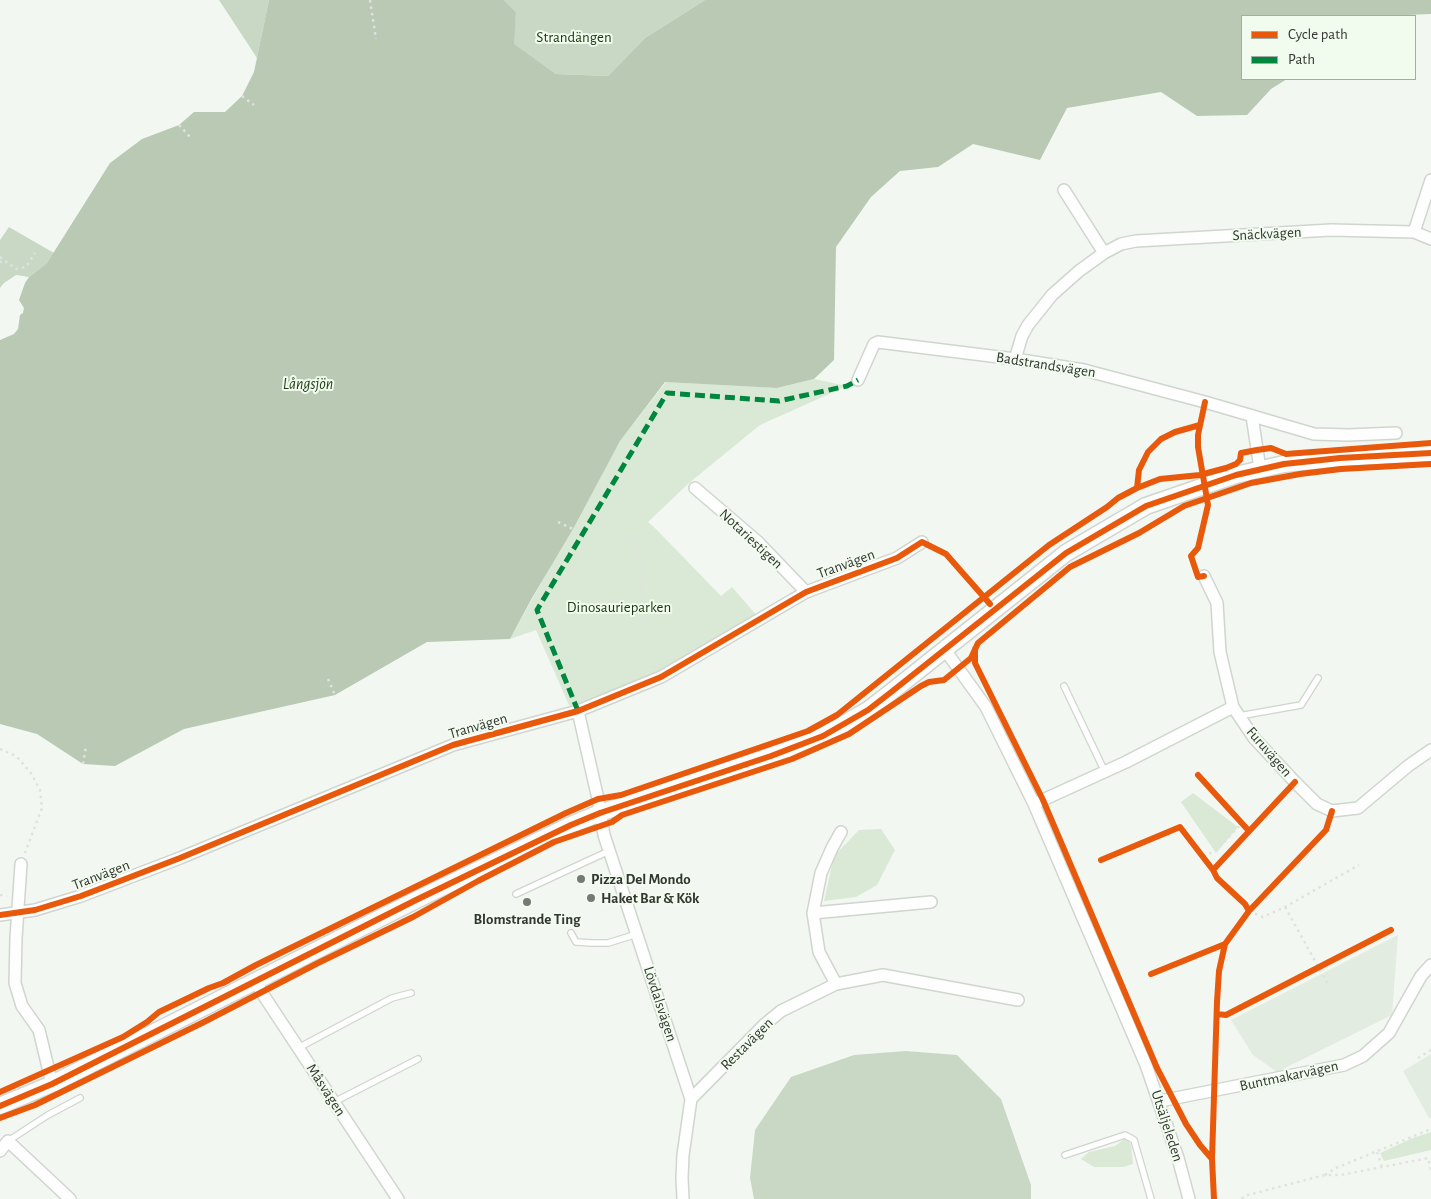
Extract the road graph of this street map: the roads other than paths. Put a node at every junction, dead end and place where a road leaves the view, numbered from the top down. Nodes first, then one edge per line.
1 (1431, 180) edge
2 (1064, 190) dead end
3 (1414, 232) junction
4 (1431, 239) edge
5 (1104, 253) junction
6 (1015, 359) junction
7 (858, 380) dead end
8 (1252, 416) junction
9 (1396, 433) dead end
10 (1431, 453) edge
11 (1260, 469) junction
12 (695, 488) dead end
13 (922, 542) dead end
14 (1204, 576) dead end
15 (806, 592) junction
16 (945, 650) junction
17 (1318, 678) dead end
18 (1064, 686) dead end
19 (578, 711) junction
20 (1236, 711) junction
21 (1431, 750) edge
22 (1105, 772) junction
23 (1034, 804) junction
24 (600, 813) junction
25 (841, 832) dead end
26 (609, 851) junction
27 (21, 864) road end
28 (516, 894) dead end
29 (931, 902) dead end
30 (18, 913) junction
31 (814, 913) junction
32 (0, 915) edge
33 (571, 933) dead end
34 (637, 934) junction
35 (1431, 965) edge
36 (256, 981) junction
37 (836, 984) junction
38 (411, 993) dead end
39 (1018, 1000) dead end
40 (298, 1048) junction
41 (418, 1059) dead end
42 (52, 1084) junction
43 (80, 1098) dead end
44 (691, 1099) junction
45 (1160, 1101) junction
46 (334, 1102) junction
47 (0, 1106) edge
48 (8, 1141) junction
49 (0, 1151) edge
50 (1065, 1156) dead end
51 (70, 1199) edge
52 (398, 1199) edge
53 (684, 1199) edge
54 (1150, 1199) edge
55 (1189, 1199) edge

1 - 3 street
2 - 5 street
3 - 4 street, Snäckvägen
3 - 5 street, Snäckvägen
5 - 6 street, Snäckvägen
6 - 7 street, Badstrandsvägen
6 - 8 street, Badstrandsvägen
8 - 9 street, Badstrandsvägen
8 - 11 street
10 - 11 street
11 - 16 street
12 - 15 street, Notariestigen
13 - 15 street, Tranvägen
14 - 20 street, Furuvägen
15 - 19 street, Tranvägen
16 - 23 street, Utsäljeleden
16 - 24 street
17 - 20 lane
18 - 22 lane
19 - 24 street
19 - 30 street, Tranvägen
20 - 21 street, Furuvägen
20 - 22 street
22 - 23 street
23 - 45 street, Utsäljeleden
24 - 26 street, Lövdalsvägen
24 - 36 street
25 - 31 street
26 - 28 lane
26 - 34 street, Lövdalsvägen
27 - 30 street
29 - 31 street
30 - 32 street, Tranvägen
30 - 42 street
31 - 37 street
33 - 34 lane
34 - 44 street, Lövdalsvägen
35 - 45 street, Buntmakarvägen
36 - 40 street, Måsvägen
36 - 42 street
37 - 39 street, Restavägen
37 - 44 street, Restavägen
38 - 40 lane
40 - 46 street, Måsvägen
41 - 46 lane
42 - 47 street
43 - 48 lane
44 - 53 street, Lövdalsvägen
45 - 55 street, Utsäljeleden
46 - 52 street, Måsvägen
48 - 49 street
48 - 51 street
50 - 54 lane

